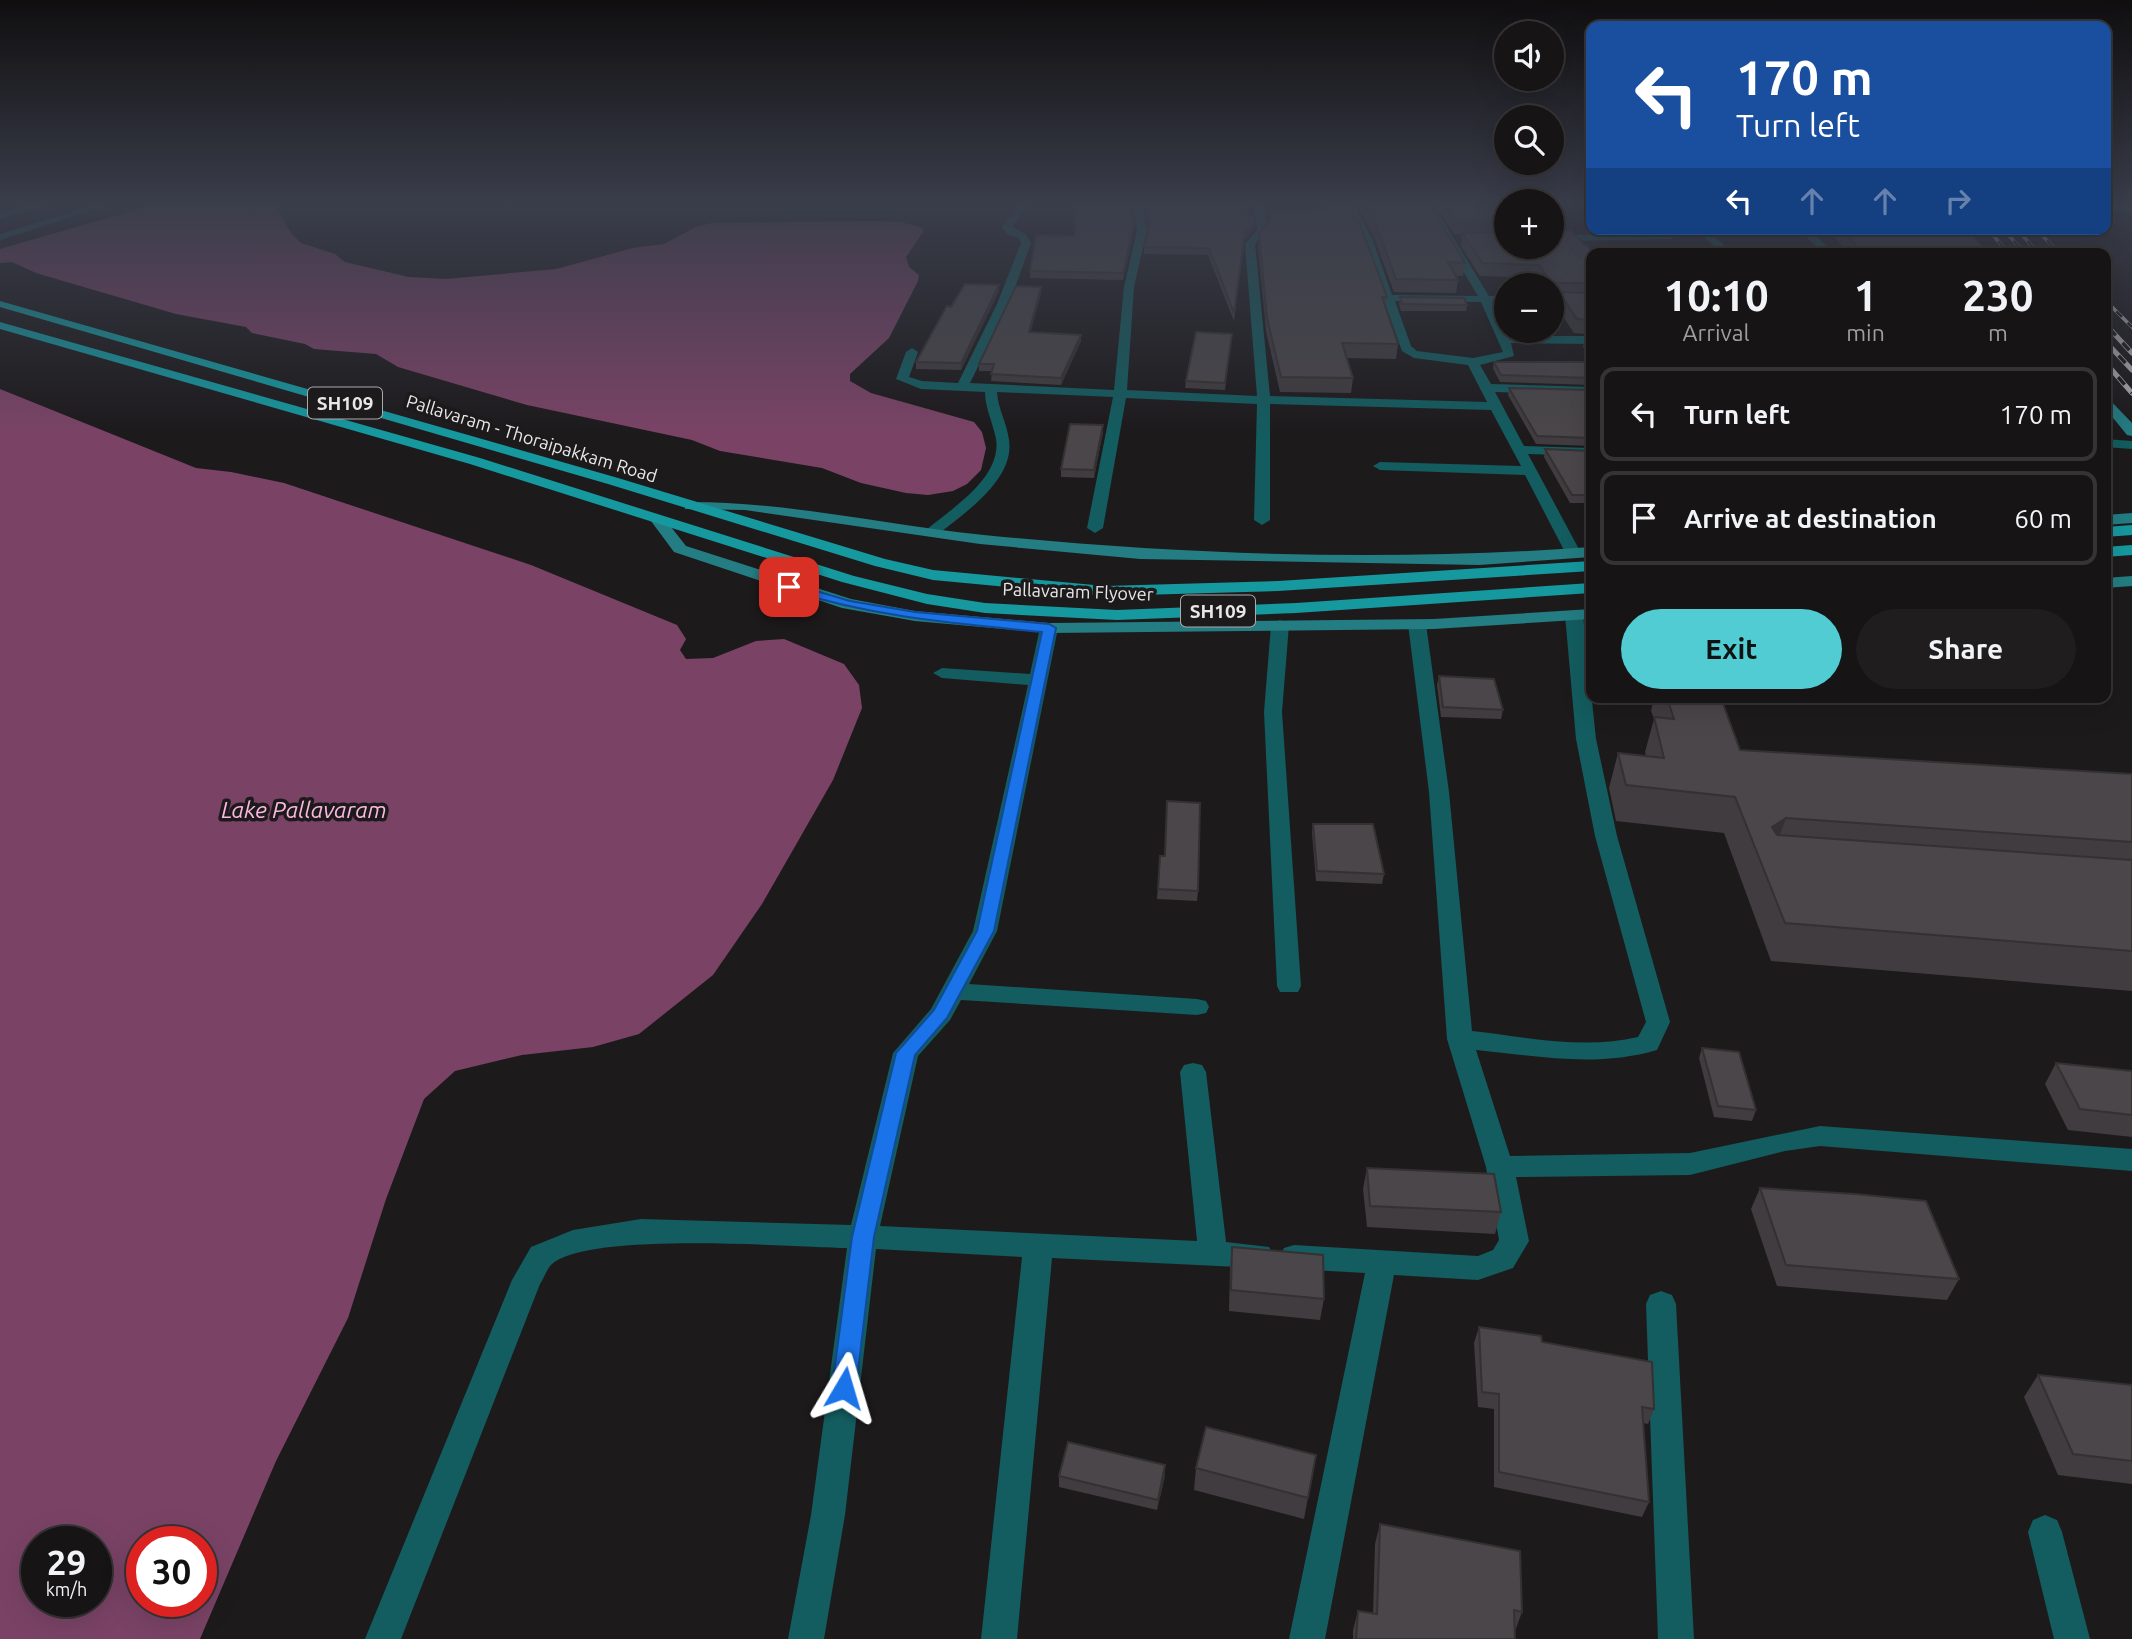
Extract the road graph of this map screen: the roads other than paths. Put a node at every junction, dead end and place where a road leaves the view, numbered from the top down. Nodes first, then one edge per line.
1 (1011, 281) edge
2 (1130, 281) edge
3 (1253, 281) edge
4 (1382, 281) edge
5 (1475, 281) edge
6 (1388, 298) junction
7 (1485, 299) junction
8 (1494, 299) edge
9 (1564, 300) edge
10 (1586, 301) edge
11 (0, 304) edge
12 (1494, 319) edge
13 (0, 325) edge
14 (1564, 340) edge
15 (1586, 340) edge
16 (1505, 343) edge
17 (912, 352) dead end
18 (1472, 362) junction
19 (1485, 387) junction
20 (961, 389) junction
21 (991, 390) junction
22 (1586, 391) edge
23 (1120, 396) junction
24 (1264, 400) junction
25 (1494, 406) junction
26 (2111, 407) edge
27 (2132, 432) edge
28 (2111, 443) edge
29 (2132, 445) edge
30 (1517, 450) junction
31 (1586, 452) edge
32 (1380, 466) dead end
33 (1528, 471) junction
34 (690, 506) junction
35 (2132, 518) edge
36 (1262, 520) dead end
37 (2111, 520) edge
38 (659, 521) junction
39 (1095, 528) dead end
40 (2132, 530) edge
41 (2111, 532) edge
42 (931, 533) junction
43 (2132, 550) edge
44 (2111, 552) edge
45 (1586, 553) edge
46 (1573, 554) junction
47 (1586, 566) edge
48 (2132, 581) edge
49 (2111, 583) edge
50 (1586, 588) edge
51 (1583, 615) edge
52 (1417, 624) junction
53 (1280, 625) junction
54 (1049, 628) junction
55 (942, 673) dead end
56 (1038, 680) junction
57 (1289, 986) dead end
58 (953, 991) junction
59 (1198, 1007) dead end
60 (1460, 1039) junction
61 (1193, 1073) dead end
62 (2132, 1160) edge
63 (1500, 1167) junction
64 (863, 1237) junction
65 (1038, 1247) junction
66 (1213, 1254) junction
67 (1382, 1261) junction
68 (1661, 1304) dead end
69 (2045, 1532) dead end
70 (383, 1639) edge
71 (806, 1639) edge
72 (999, 1639) edge
73 (1307, 1639) edge
74 (1676, 1639) edge
75 (2072, 1639) edge

1 - 20 street
2 - 23 street
3 - 24 street
4 - 6 street
5 - 7 street
6 - 7 street
6 - 18 street
7 - 8 street
7 - 12 street
9 - 10 street
11 - 34 main road, Pallavaram - Thoraipakkam Road / SH109
13 - 38 main road, Pallavaram - Thoraipakkam Road / SH109
14 - 15 street
16 - 18 street
17 - 20 street
18 - 19 street
19 - 22 street
19 - 25 street
20 - 21 street
21 - 23 street
21 - 42 street
23 - 24 street
23 - 39 street
24 - 25 street
24 - 36 street
25 - 30 street
26 - 27 street
28 - 29 street
30 - 31 street
30 - 33 street
32 - 33 street
33 - 46 street
34 - 42 street
34 - 47 main road, Pallavaram Flyover / SH109
35 - 37 street
38 - 50 main road, Pallavaram Flyover / SH109
38 - 54 street
40 - 41 main road
42 - 46 street
43 - 44 main road
45 - 46 street
48 - 49 street
51 - 52 street
51 - 60 street
52 - 53 street
52 - 60 street
53 - 54 street
53 - 57 street
54 - 56 street
55 - 56 street
56 - 58 street
58 - 59 street
58 - 64 street
60 - 63 street
61 - 66 street
62 - 63 street
63 - 67 street
64 - 65 street
64 - 70 street
64 - 71 street
65 - 66 street
65 - 72 street
66 - 67 street
67 - 73 street
68 - 74 street
69 - 75 street

